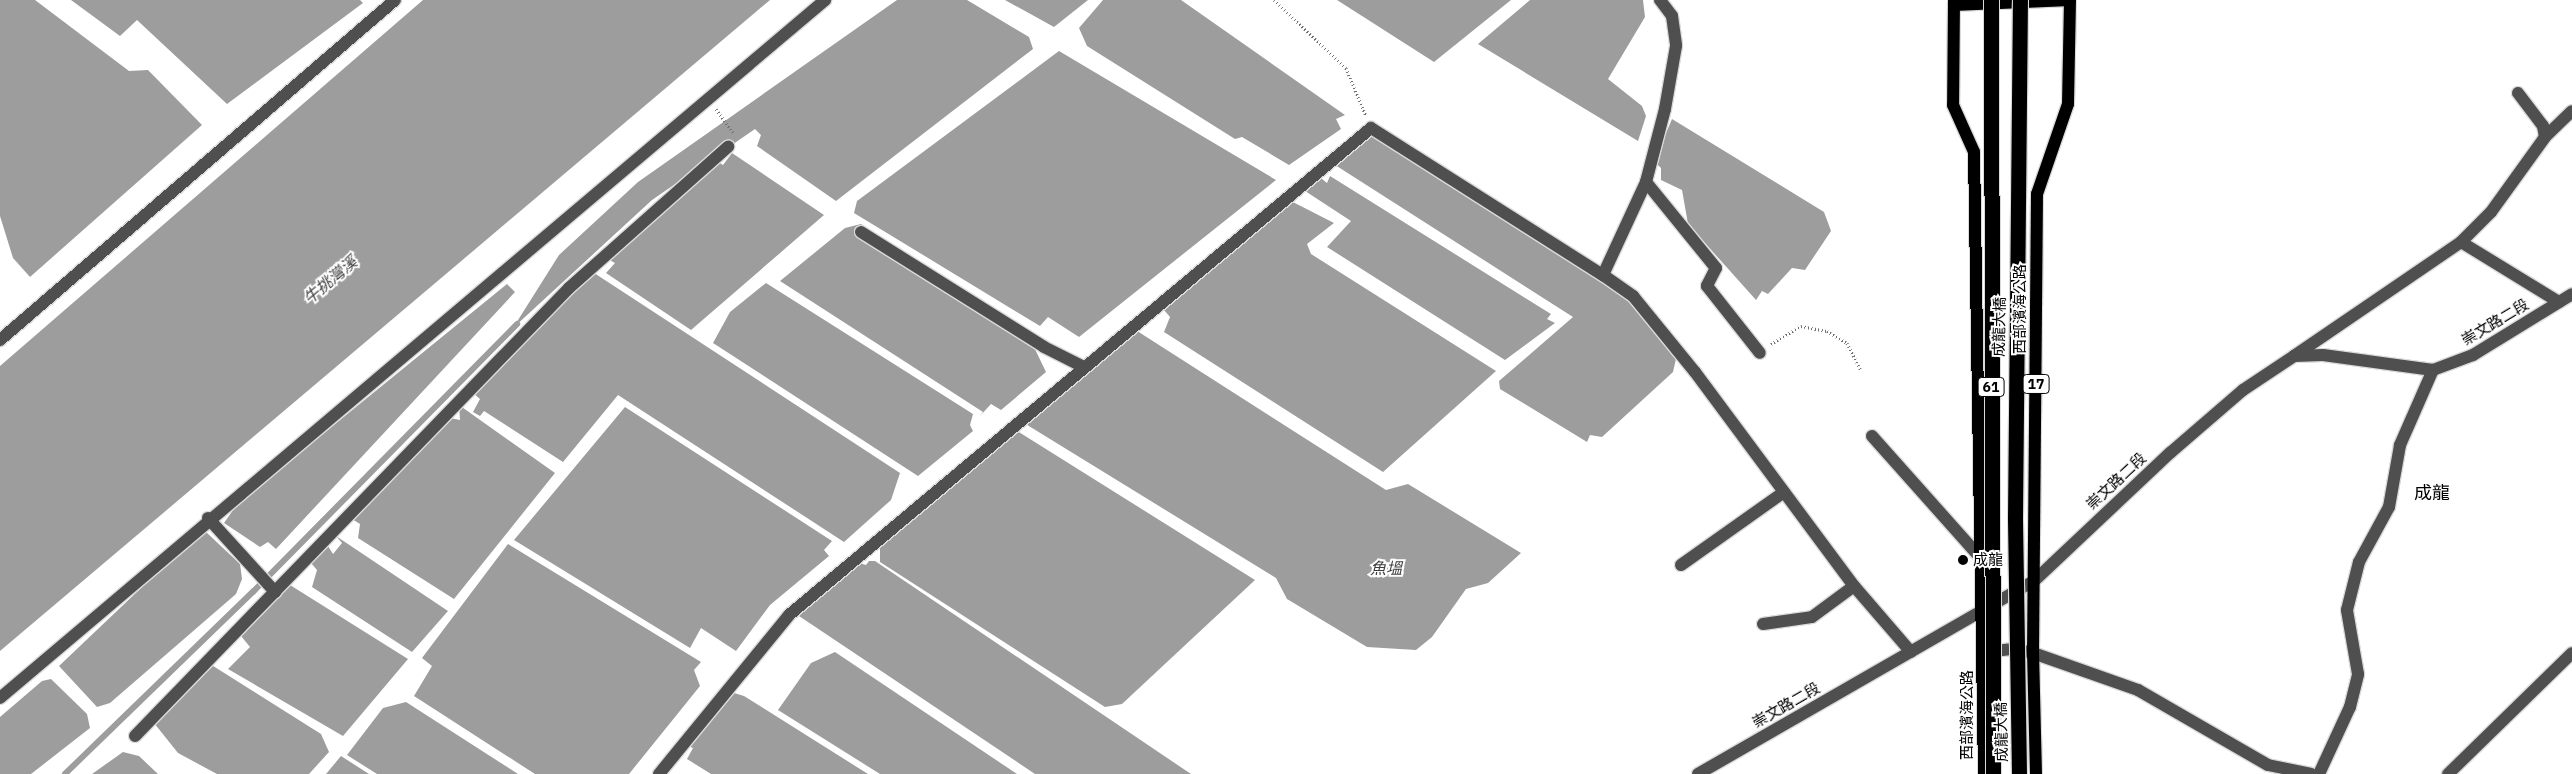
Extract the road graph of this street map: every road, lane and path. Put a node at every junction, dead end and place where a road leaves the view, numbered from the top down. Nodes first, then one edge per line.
1 (395, 0) edge
2 (825, 0) edge
3 (1274, 0) edge
4 (1660, 0) edge
5 (1991, 0) edge
6 (2020, 0) edge
7 (2070, 0) edge
8 (1954, 2) edge
9 (2518, 93) dead end
10 (706, 97) junction
11 (2572, 111) edge
12 (1371, 128) junction
13 (2545, 137) junction
14 (733, 144) joint
15 (1646, 182) junction
16 (861, 232) dead end
17 (2461, 242) junction
18 (1603, 275) junction
19 (2572, 294) edge
20 (2559, 302) junction
21 (0, 340) edge
22 (1760, 353) joint
23 (2294, 356) junction
24 (1082, 366) junction
25 (2433, 370) junction
26 (1861, 371) dead end
27 (1872, 436) dead end
28 (1784, 492) junction
29 (208, 518) junction
30 (1979, 556) junction
31 (1681, 565) dead end
32 (2034, 582) junction
33 (1854, 586) junction
34 (273, 588) junction
35 (1981, 612) junction
36 (1764, 624) dead end
37 (1912, 652) junction
38 (1983, 652) junction
39 (2572, 652) edge
40 (2033, 653) junction
41 (0, 698) edge
42 (135, 736) dead end
43 (659, 774) edge
44 (1698, 774) edge
45 (1984, 774) edge
46 (1993, 774) edge
47 (2020, 774) edge
48 (2036, 774) edge
49 (2311, 774) edge
50 (2319, 774) edge
51 (2448, 774) edge

1 - 21 street
2 - 10 street
3 - 12 path
4 - 15 street
5 - 46 highway, 成龍大橋 / 61, bridge
6 - 47 highway, 成龍大橋 / 61, bridge
7 - 8 main road
7 - 32 main road, 西部濱海公路 / 17
8 - 30 main road, 西部濱海公路
9 - 13 street
10 - 14 path
10 - 29 street
11 - 13 street
12 - 18 street
12 - 24 street
13 - 17 street
14 - 34 street
15 - 18 street
15 - 22 street
16 - 24 street
17 - 20 street
17 - 23 street
18 - 28 street
19 - 20 street, 崇文路二段
20 - 25 street, 崇文路二段
22 - 26 path
23 - 25 street, 崇文路二段
23 - 32 street, 崇文路二段
24 - 43 street
25 - 50 street
27 - 30 street
28 - 31 street
28 - 33 street
29 - 34 street
29 - 41 street
30 - 35 main road, 西部濱海公路
32 - 35 street, 崇文路二段
32 - 40 main road, 西部濱海公路 / 17
33 - 36 street
33 - 37 street
34 - 42 street
35 - 37 street, 崇文路二段
35 - 38 main road, 西部濱海公路
37 - 44 street, 崇文路二段
38 - 40 street
38 - 45 main road, 西部濱海公路
39 - 51 street
40 - 48 main road, 西部濱海公路 / 17
40 - 49 street

